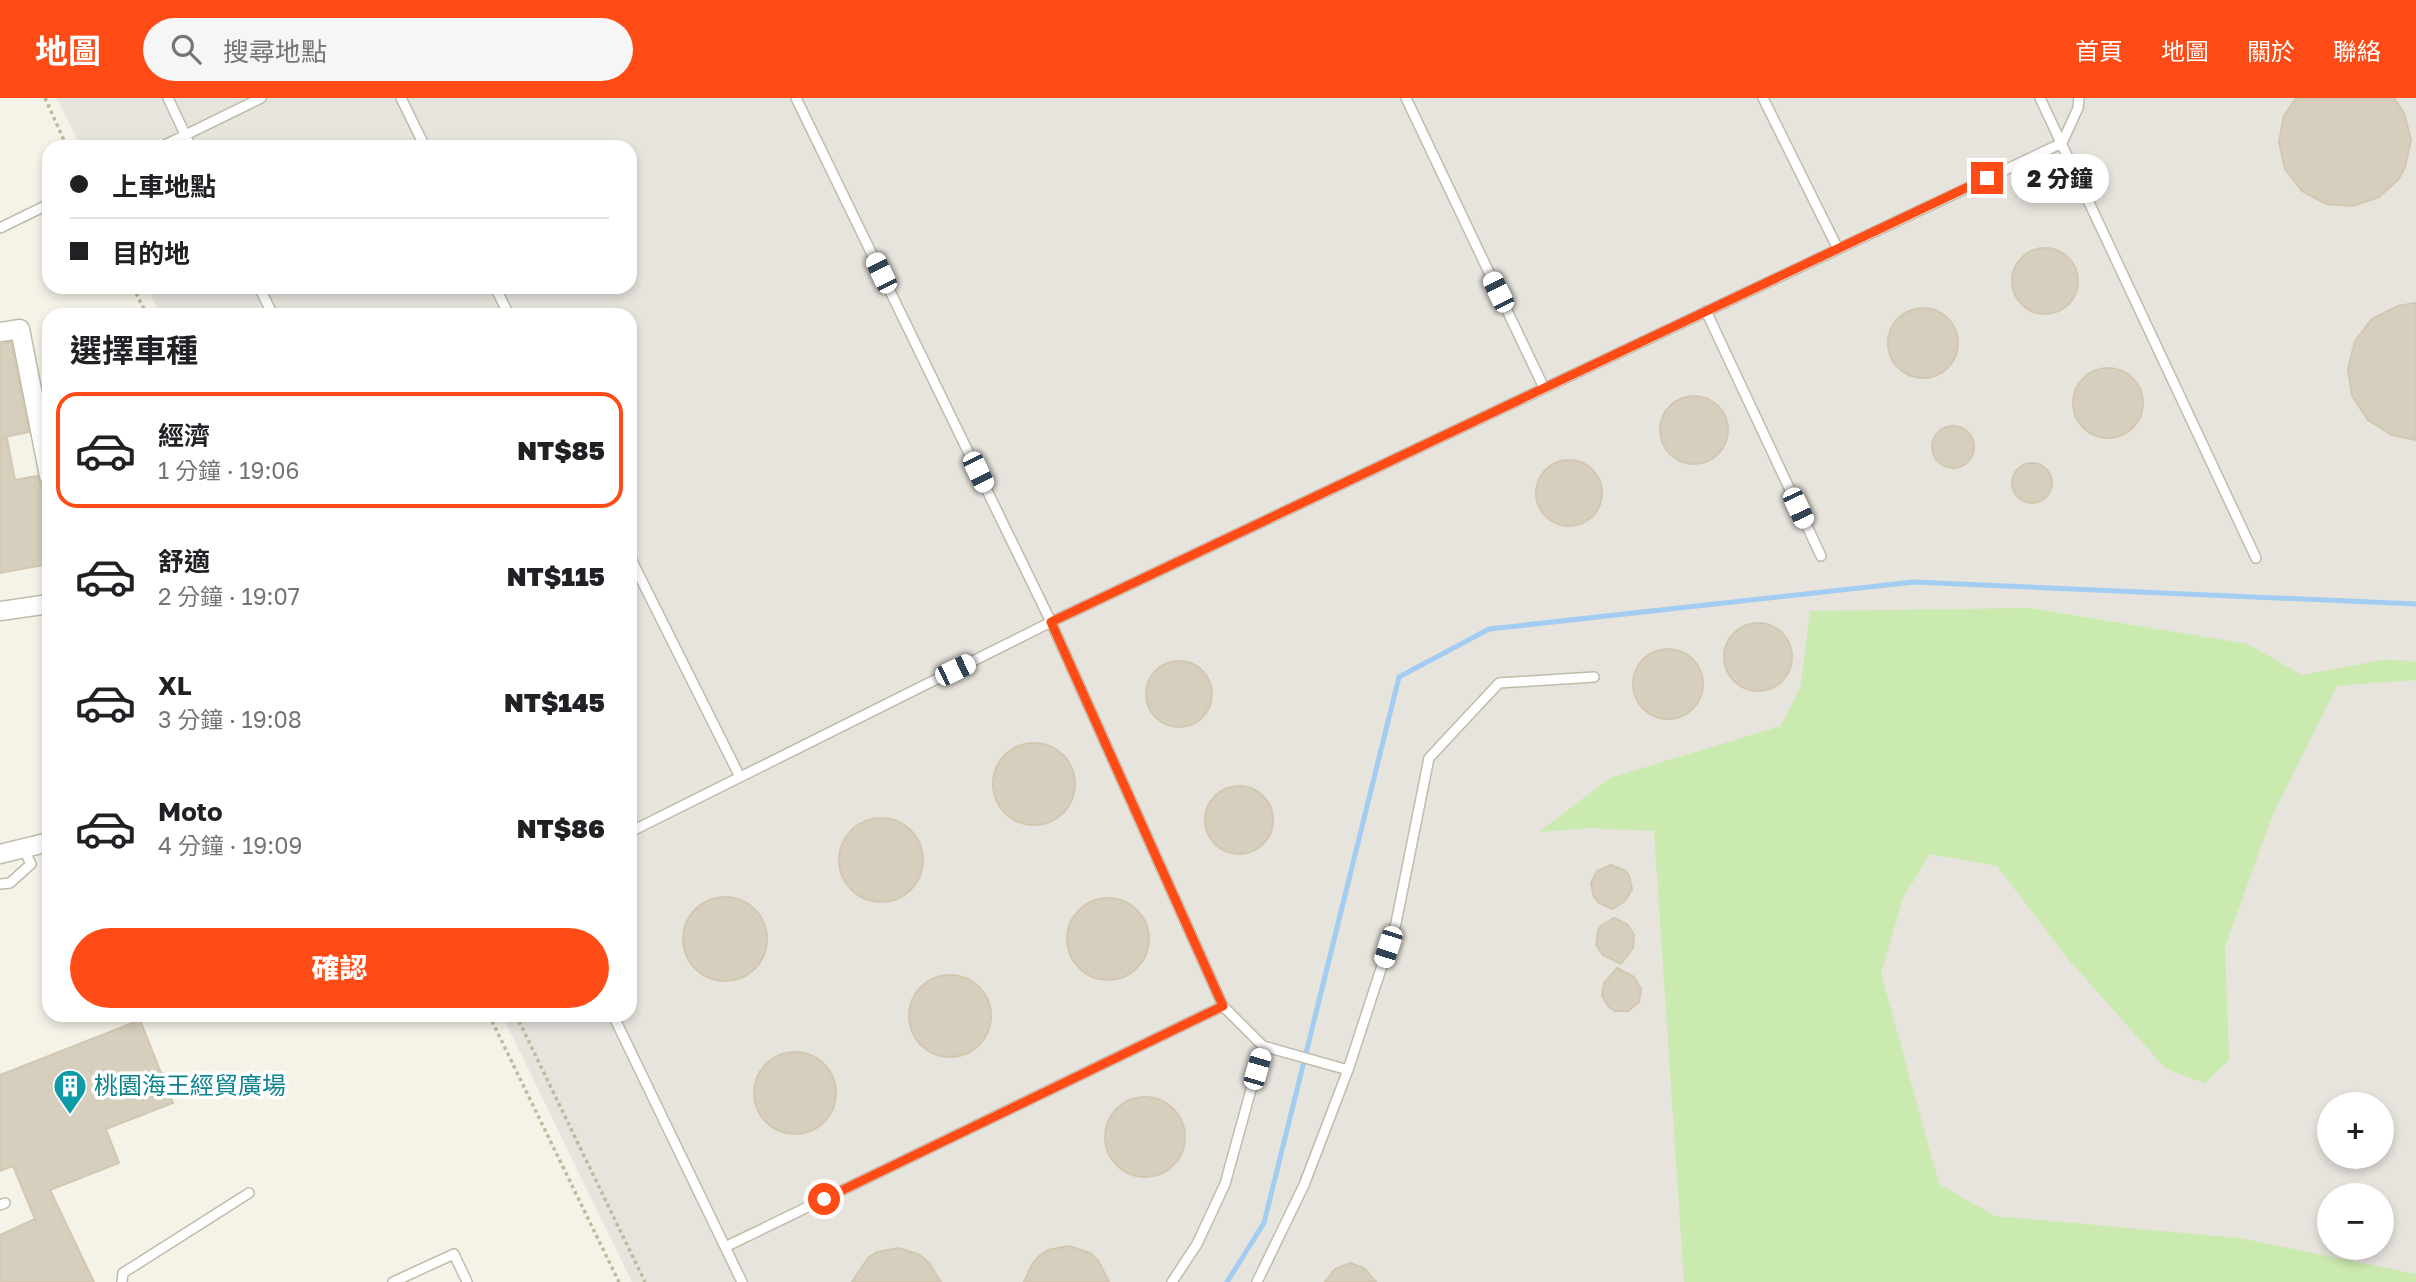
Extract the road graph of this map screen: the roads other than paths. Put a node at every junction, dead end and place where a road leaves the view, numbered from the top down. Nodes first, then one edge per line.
1 (168, 98) edge
2 (261, 98) edge
3 (401, 98) edge
4 (796, 98) edge
5 (1406, 98) edge
6 (1763, 98) edge
7 (2040, 98) edge
8 (2079, 98) edge
9 (185, 134) junction
10 (174, 140) edge
11 (188, 140) edge
12 (422, 140) edge
13 (2062, 143) junction
14 (42, 208) edge
15 (0, 228) edge
16 (1838, 249) junction
17 (1706, 311) junction
18 (0, 332) edge
19 (1544, 388) junction
20 (42, 441) edge
21 (1821, 556) dead end
22 (2256, 558) dead end
23 (637, 571) edge
24 (42, 605) edge
25 (0, 611) edge
26 (1051, 622) junction
27 (1594, 677) dead end
28 (740, 777) junction
29 (637, 828) edge
30 (42, 844) edge
31 (23, 848) junction
32 (0, 854) edge
33 (0, 884) edge
34 (1223, 1006) junction
35 (616, 1022) edge
36 (1263, 1046) junction
37 (1348, 1069) junction
38 (249, 1193) dead end
39 (725, 1247) junction
40 (122, 1282) edge
41 (393, 1282) edge
42 (467, 1282) edge
43 (742, 1282) edge
44 (1172, 1282) edge
45 (1257, 1282) edge

1 - 9 lane
2 - 9 lane
3 - 12 lane
4 - 26 lane
5 - 19 lane
6 - 16 lane
7 - 13 lane
8 - 13 lane
9 - 10 lane
9 - 11 lane
13 - 16 lane
13 - 22 lane
14 - 15 lane
16 - 17 lane
17 - 19 lane
17 - 21 lane
18 - 20 street
19 - 26 lane
23 - 28 lane
24 - 25 street
26 - 28 lane
26 - 34 lane
27 - 37 lane
28 - 29 lane
30 - 31 street
31 - 32 street
31 - 33 lane
34 - 36 lane
34 - 39 lane
35 - 39 lane
36 - 37 lane
36 - 44 lane
37 - 45 lane
38 - 40 lane
39 - 43 lane
41 - 42 lane

